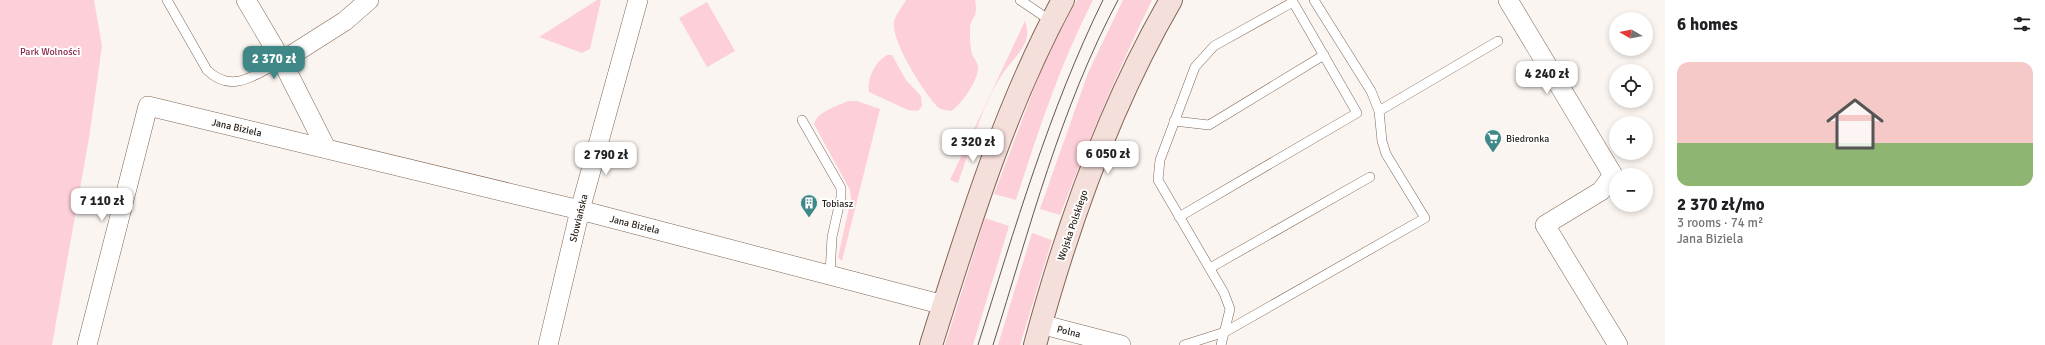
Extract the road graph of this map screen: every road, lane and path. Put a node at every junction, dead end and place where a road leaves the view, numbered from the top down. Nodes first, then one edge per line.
1 (166, 0) edge
2 (246, 0) edge
3 (369, 0) edge
4 (638, 0) edge
5 (1020, 0) edge
6 (1063, 0) edge
7 (1171, 0) edge
8 (1314, 0) edge
9 (1508, 0) edge
10 (1051, 22) junction
11 (1498, 41) dead end
12 (1324, 56) junction
13 (282, 61) junction
14 (1379, 112) junction
15 (802, 120) dead end
16 (1174, 121) junction
17 (326, 148) junction
18 (1370, 177) dead end
19 (580, 210) junction
20 (1179, 217) junction
21 (1210, 268) junction
22 (830, 274) junction
23 (944, 305) junction
24 (1040, 324) junction
25 (1225, 332) junction
26 (87, 345) edge
27 (548, 345) edge
28 (931, 345) edge
29 (1034, 345) edge
30 (1121, 345) edge
31 (1184, 345) edge
32 (1221, 345) edge
33 (1618, 345) edge

1 - 13 lane
2 - 13 street
3 - 13 street
4 - 19 street, Słowiańska
5 - 10 lane
6 - 10 street
7 - 24 street, Wojska Polskiego
8 - 14 lane
9 - 33 street
10 - 23 street
11 - 14 lane
12 - 16 lane
12 - 16 lane
12 - 20 lane
13 - 17 street
14 - 25 lane
15 - 22 lane
16 - 20 lane
17 - 19 street, Jana Biziela
17 - 26 street, Jana Biziela
18 - 21 lane
19 - 22 street, Jana Biziela
19 - 27 street, Słowiańska
20 - 21 lane
21 - 25 lane
22 - 23 street, Jana Biziela
23 - 28 street
24 - 29 street, Wojska Polskiego
24 - 30 street, Polna
25 - 31 lane
25 - 32 lane

